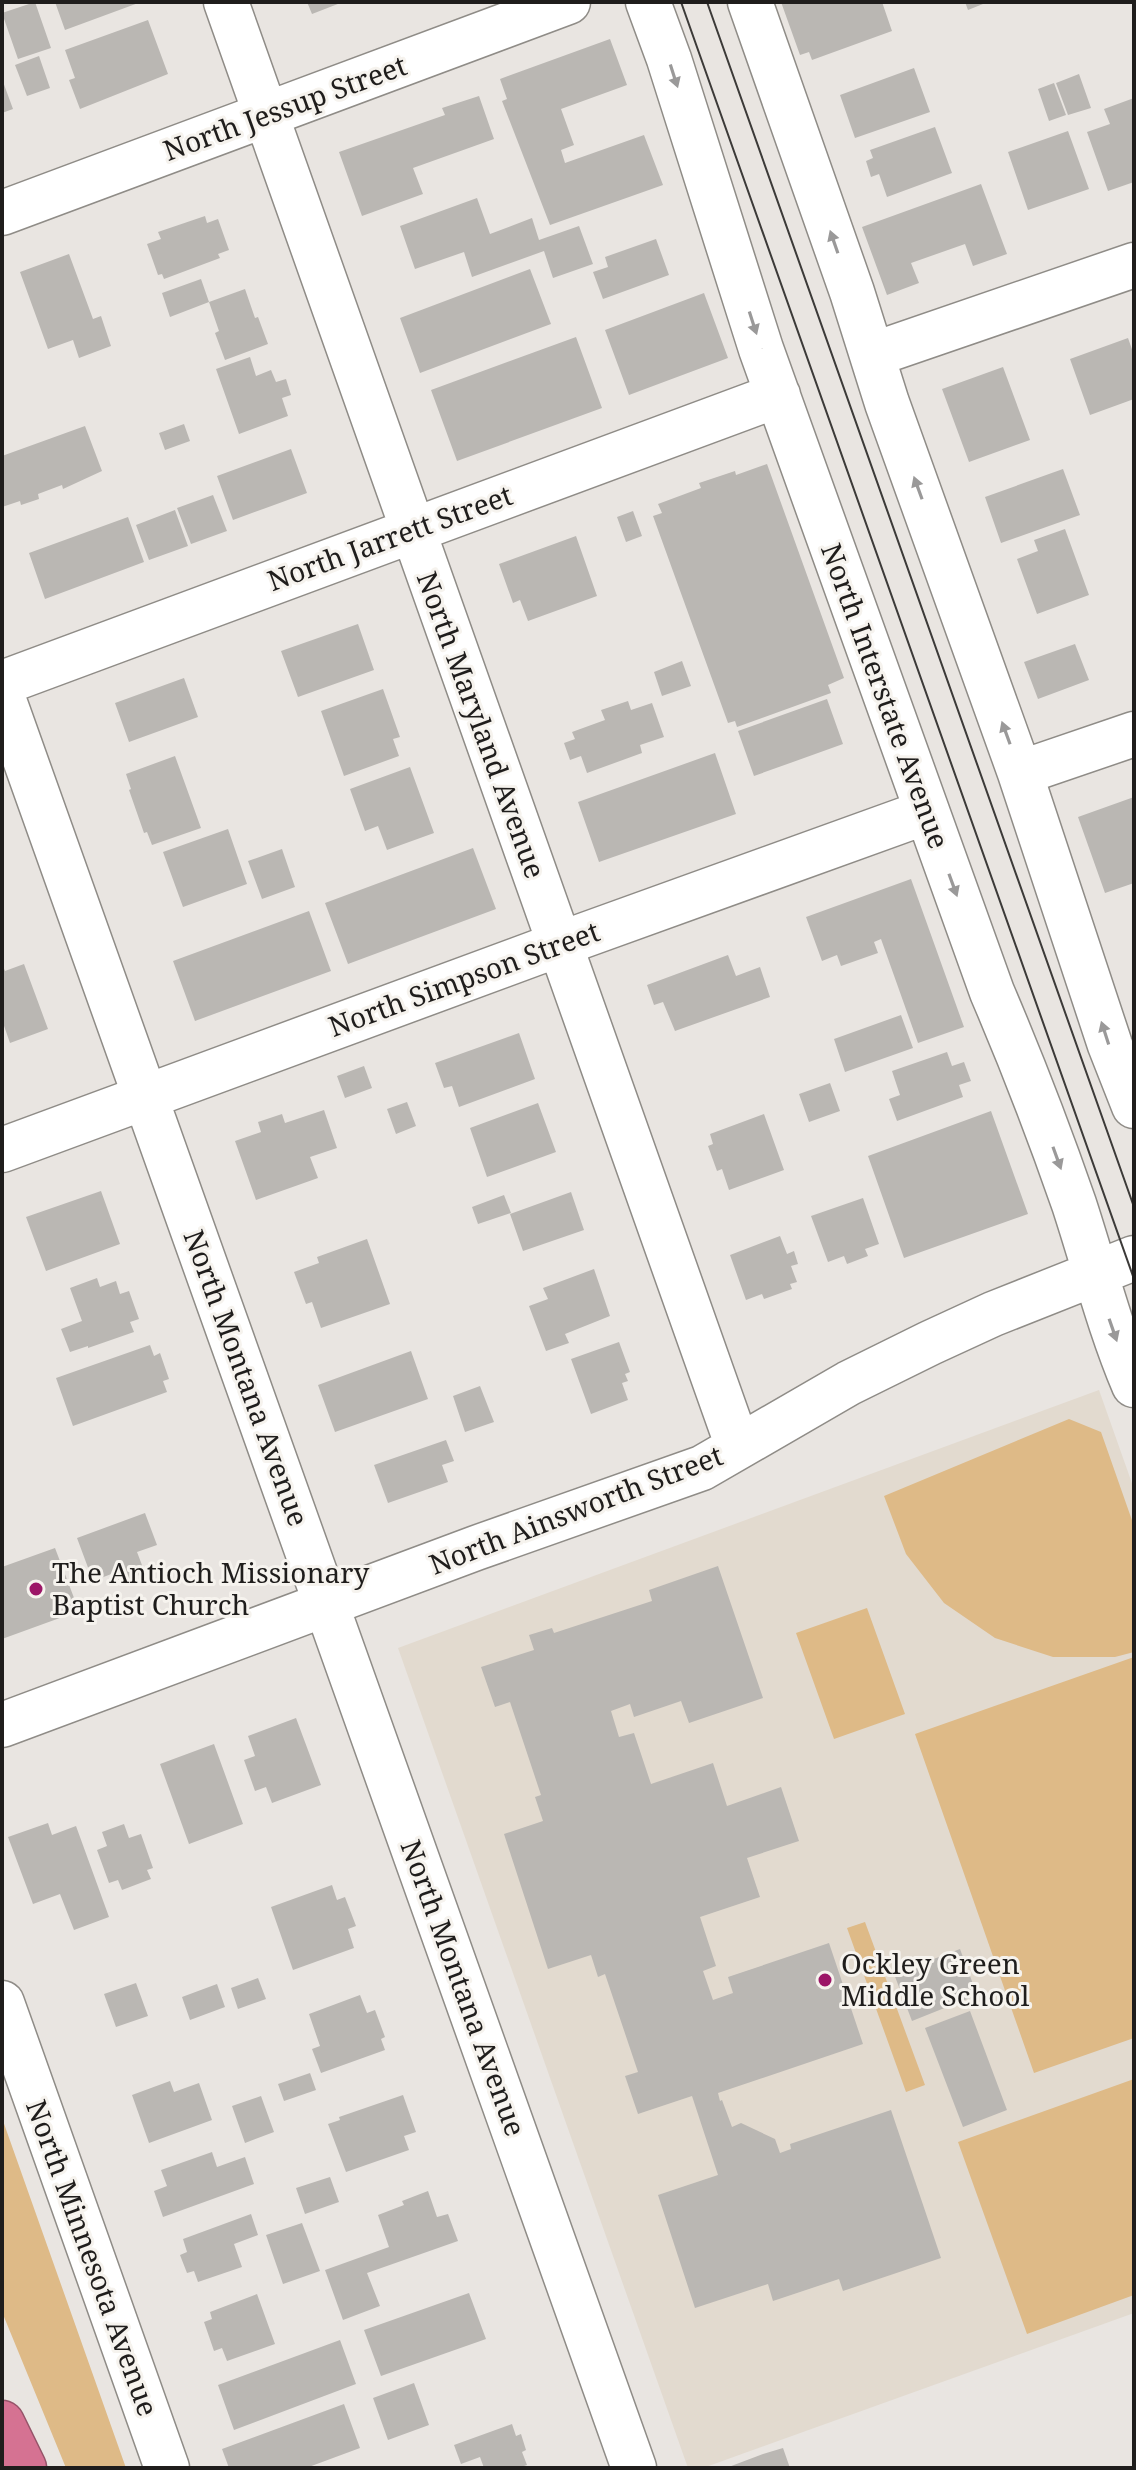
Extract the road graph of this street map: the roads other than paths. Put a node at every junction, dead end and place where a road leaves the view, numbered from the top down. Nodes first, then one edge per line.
1 (226, 2) edge
2 (568, 2) edge
3 (648, 2) edge
4 (750, 2) edge
5 (265, 115) junction
6 (2, 213) edge
7 (1134, 265) edge
8 (872, 355) junction
9 (778, 395) junction
10 (411, 530) junction
11 (2, 683) edge
12 (2, 695) edge
13 (1134, 734) edge
14 (1020, 773) junction
15 (926, 812) junction
16 (560, 944) junction
17 (146, 1096) junction
18 (1134, 1106) edge
19 (2, 1150) edge
20 (1115, 1266) edge
21 (1134, 1385) edge
22 (738, 1447) junction
23 (327, 1604) junction
24 (2, 1725) edge
25 (2, 2003) edge
26 (2, 2423) edge
27 (24, 2468) edge
28 (167, 2468) edge
29 (634, 2468) edge

1 - 5 street, North Maryland Avenue
2 - 5 street, North Jessup Street
3 -> 9 street, North Interstate Avenue
8 -> 4 street
5 - 6 street, North Jessup Street
5 - 10 street, North Maryland Avenue
7 - 8 street
14 -> 8 street
9 - 10 street, North Jarrett Street
9 - 15 street, North Interstate Avenue
10 - 11 street, North Jarrett Street
10 - 16 street, North Maryland Avenue
12 - 17 street, North Montana Avenue
13 - 14 street
18 -> 14 street
15 - 16 street, North Simpson Street
15 -> 20 street, North Interstate Avenue
16 - 17 street, North Simpson Street
16 - 22 street, North Maryland Avenue
17 - 19 street, North Simpson Street
17 - 23 street, North Montana Avenue
20 -> 21 street, North Interstate Avenue
20 - 22 street, North Ainsworth Street
22 - 23 street, North Ainsworth Street
23 - 24 street, North Ainsworth Street
23 - 29 street, North Montana Avenue
25 - 28 street, North Minnesota Avenue
26 - 27 highway

